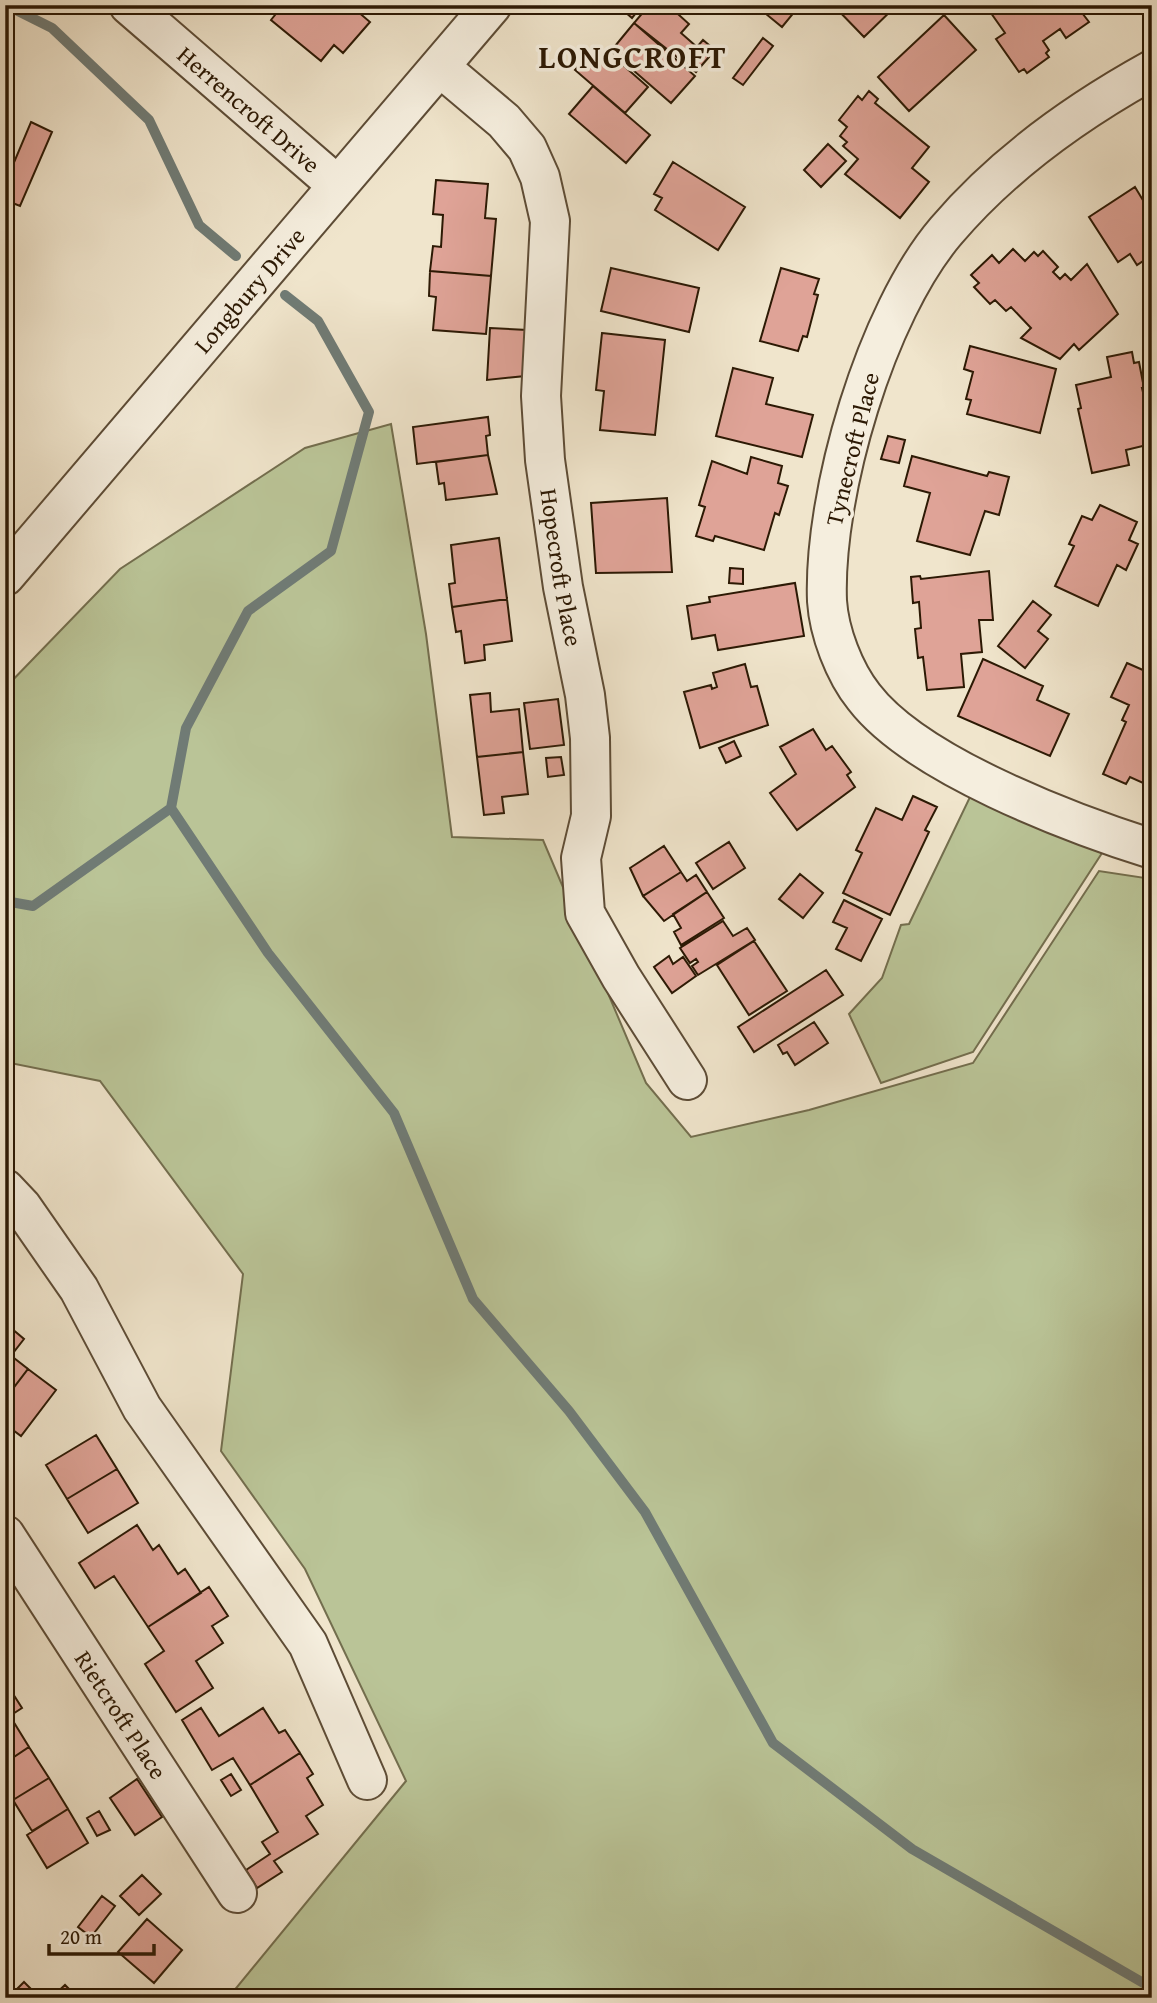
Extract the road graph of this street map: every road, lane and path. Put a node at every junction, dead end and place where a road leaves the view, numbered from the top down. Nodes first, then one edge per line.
1 (129, 5) edge
2 (492, 5) edge
3 (440, 68) junction
4 (1152, 70) edge
5 (337, 186) junction
6 (5, 576) edge
7 (1152, 849) edge
8 (687, 1080) dead end
9 (5, 1189) edge
10 (5, 1535) edge
11 (367, 1780) dead end
12 (237, 1893) dead end

1 - 5 street, Herrencroft Drive
2 - 3 street, Longbury Drive
3 - 5 street, Longbury Drive
3 - 8 street, Hopecroft Place
4 - 7 street, Tynecroft Place
5 - 6 street, Longbury Drive
9 - 11 street
10 - 12 street, Rietcroft Place

